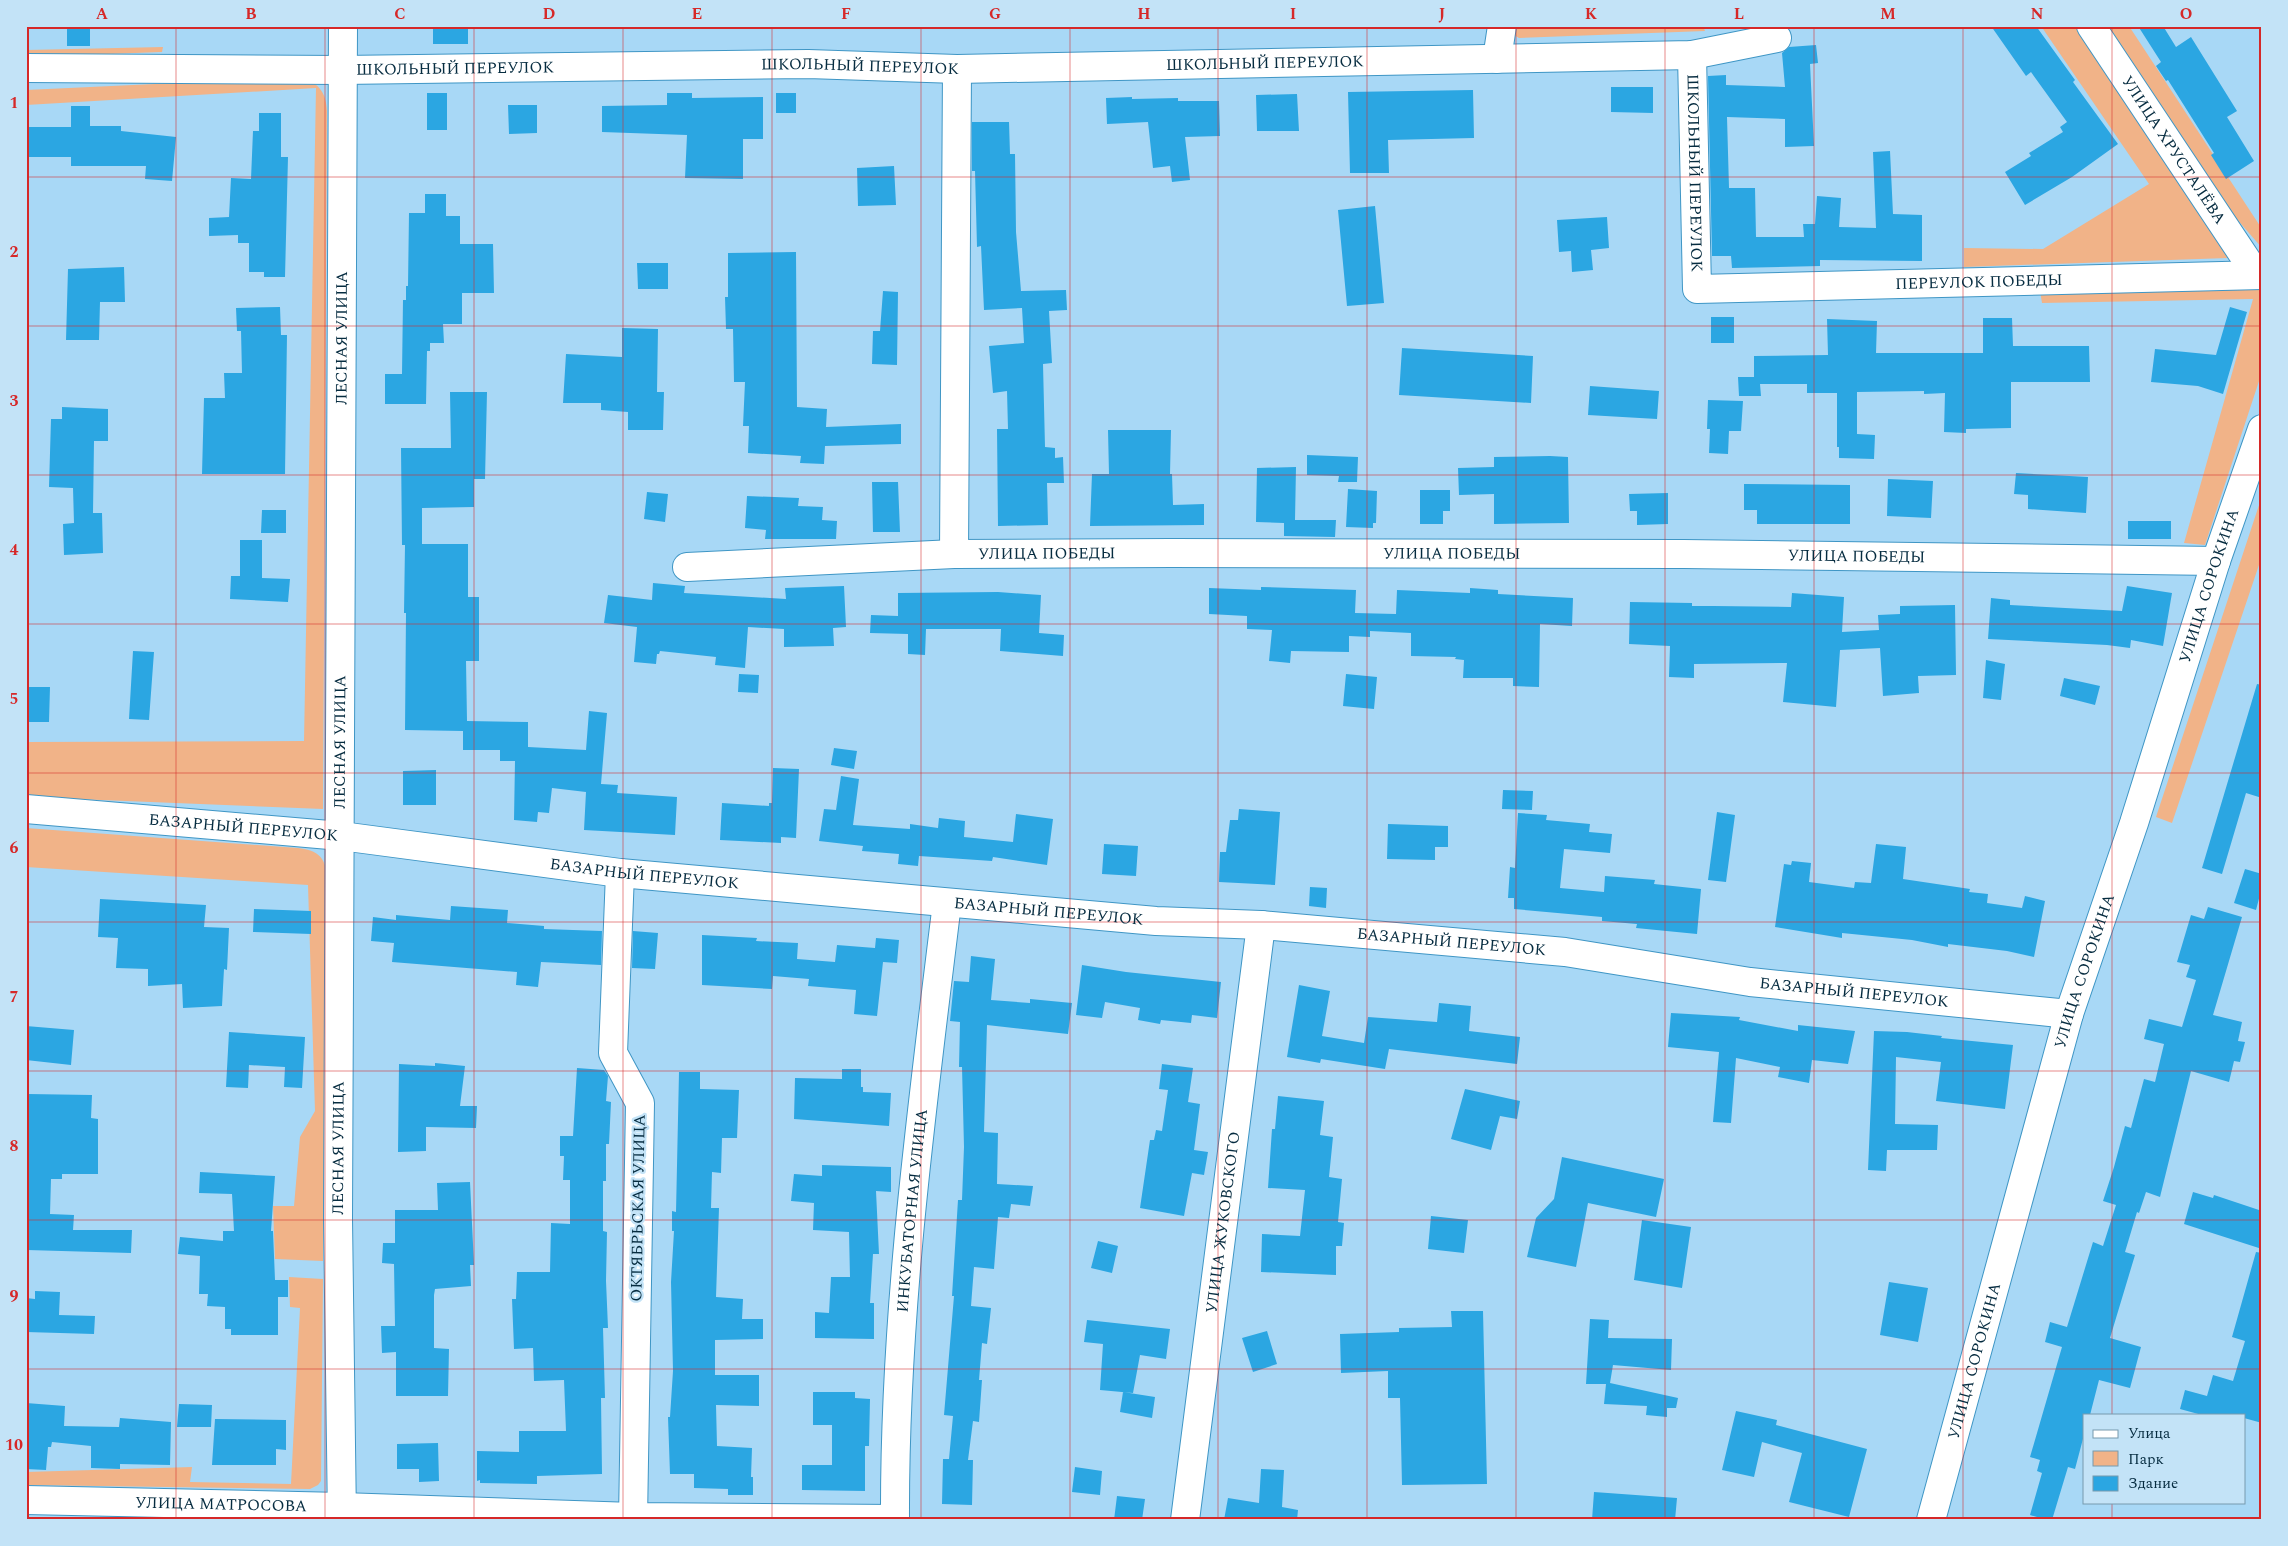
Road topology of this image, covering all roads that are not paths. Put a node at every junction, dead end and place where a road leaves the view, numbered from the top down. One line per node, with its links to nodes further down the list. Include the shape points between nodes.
1 (343, 26): 9 (street, ЛЕСНАЯ УЛИЦА)
2 (1502, 26): 6 (street)
3 (2091, 26): 10 (street, УЛИЦА ХРУСТАЛЁВА)
4 (1777, 38): 5 (street, ШКОЛЬНЫЙ ПЕРЕУЛОК)
5 (1692, 55): 6 (street, ШКОЛЬНЫЙ ПЕРЕУЛОК); 11 (street, ШКОЛЬНЫЙ ПЕРЕУЛОК)
6 (1497, 59): 8 (street, ШКОЛЬНЫЙ ПЕРЕУЛОК)
7 (26, 68): 9 (street, ШКОЛЬНЫЙ ПЕРЕУЛОК)
8 (957, 69): 9 (street, ШКОЛЬНЫЙ ПЕРЕУЛОК, via 808,64); 13 (street)
9 (342, 70): 17 (street, ЛЕСНАЯ УЛИЦА)
10 (2259, 274): 11 (street, ПЕРЕУЛОК ПОБЕДЫ)
11 (1697, 290)
12 (2262, 429): 14 (street, УЛИЦА СОРОКИНА)
13 (954, 554): 14 (street, УЛИЦА ПОБЕДЫ, via 1684,554); 15 (street, УЛИЦА ПОБЕДЫ)
14 (2216, 562): 21 (street, УЛИЦА СОРОКИНА, via 2134,823)
15 (687, 567)
16 (26, 809): 17 (street, БАЗАРНЫЙ ПЕРЕУЛОК)
17 (341, 836): 18 (street, БАЗАРНЫЙ ПЕРЕУЛОК); 23 (street, ЛЕСНАЯ УЛИЦА, via 338,1219)
18 (620, 873): 19 (street, БАЗАРНЫЙ ПЕРЕУЛОК); 24 (street, ОКТЯБРЬСКАЯ УЛИЦА, via 614,1053 640,1103)
19 (947, 903): 20 (street, БАЗАРНЫЙ ПЕРЕУЛОК, via 1156,921); 25 (street, ИНКУБАТОРНАЯ УЛИЦА, via 910,1210 899,1376)
20 (1261, 924): 21 (street, БАЗАРНЫЙ ПЕРЕУЛОК, via 1565,952 1750,982); 26 (street, УЛИЦА ЖУКОВСКОГО)
21 (2069, 1014): 27 (street, УЛИЦА СОРОКИНА)
22 (26, 1500): 23 (street, УЛИЦА МАТРОСОВА)
23 (342, 1513): 24 (street, УЛИЦА МАТРОСОВА)
24 (633, 1518): 25 (street, УЛИЦА МАТРОСОВА)
25 (895, 1519)
26 (1185, 1520)
27 (1931, 1520)

